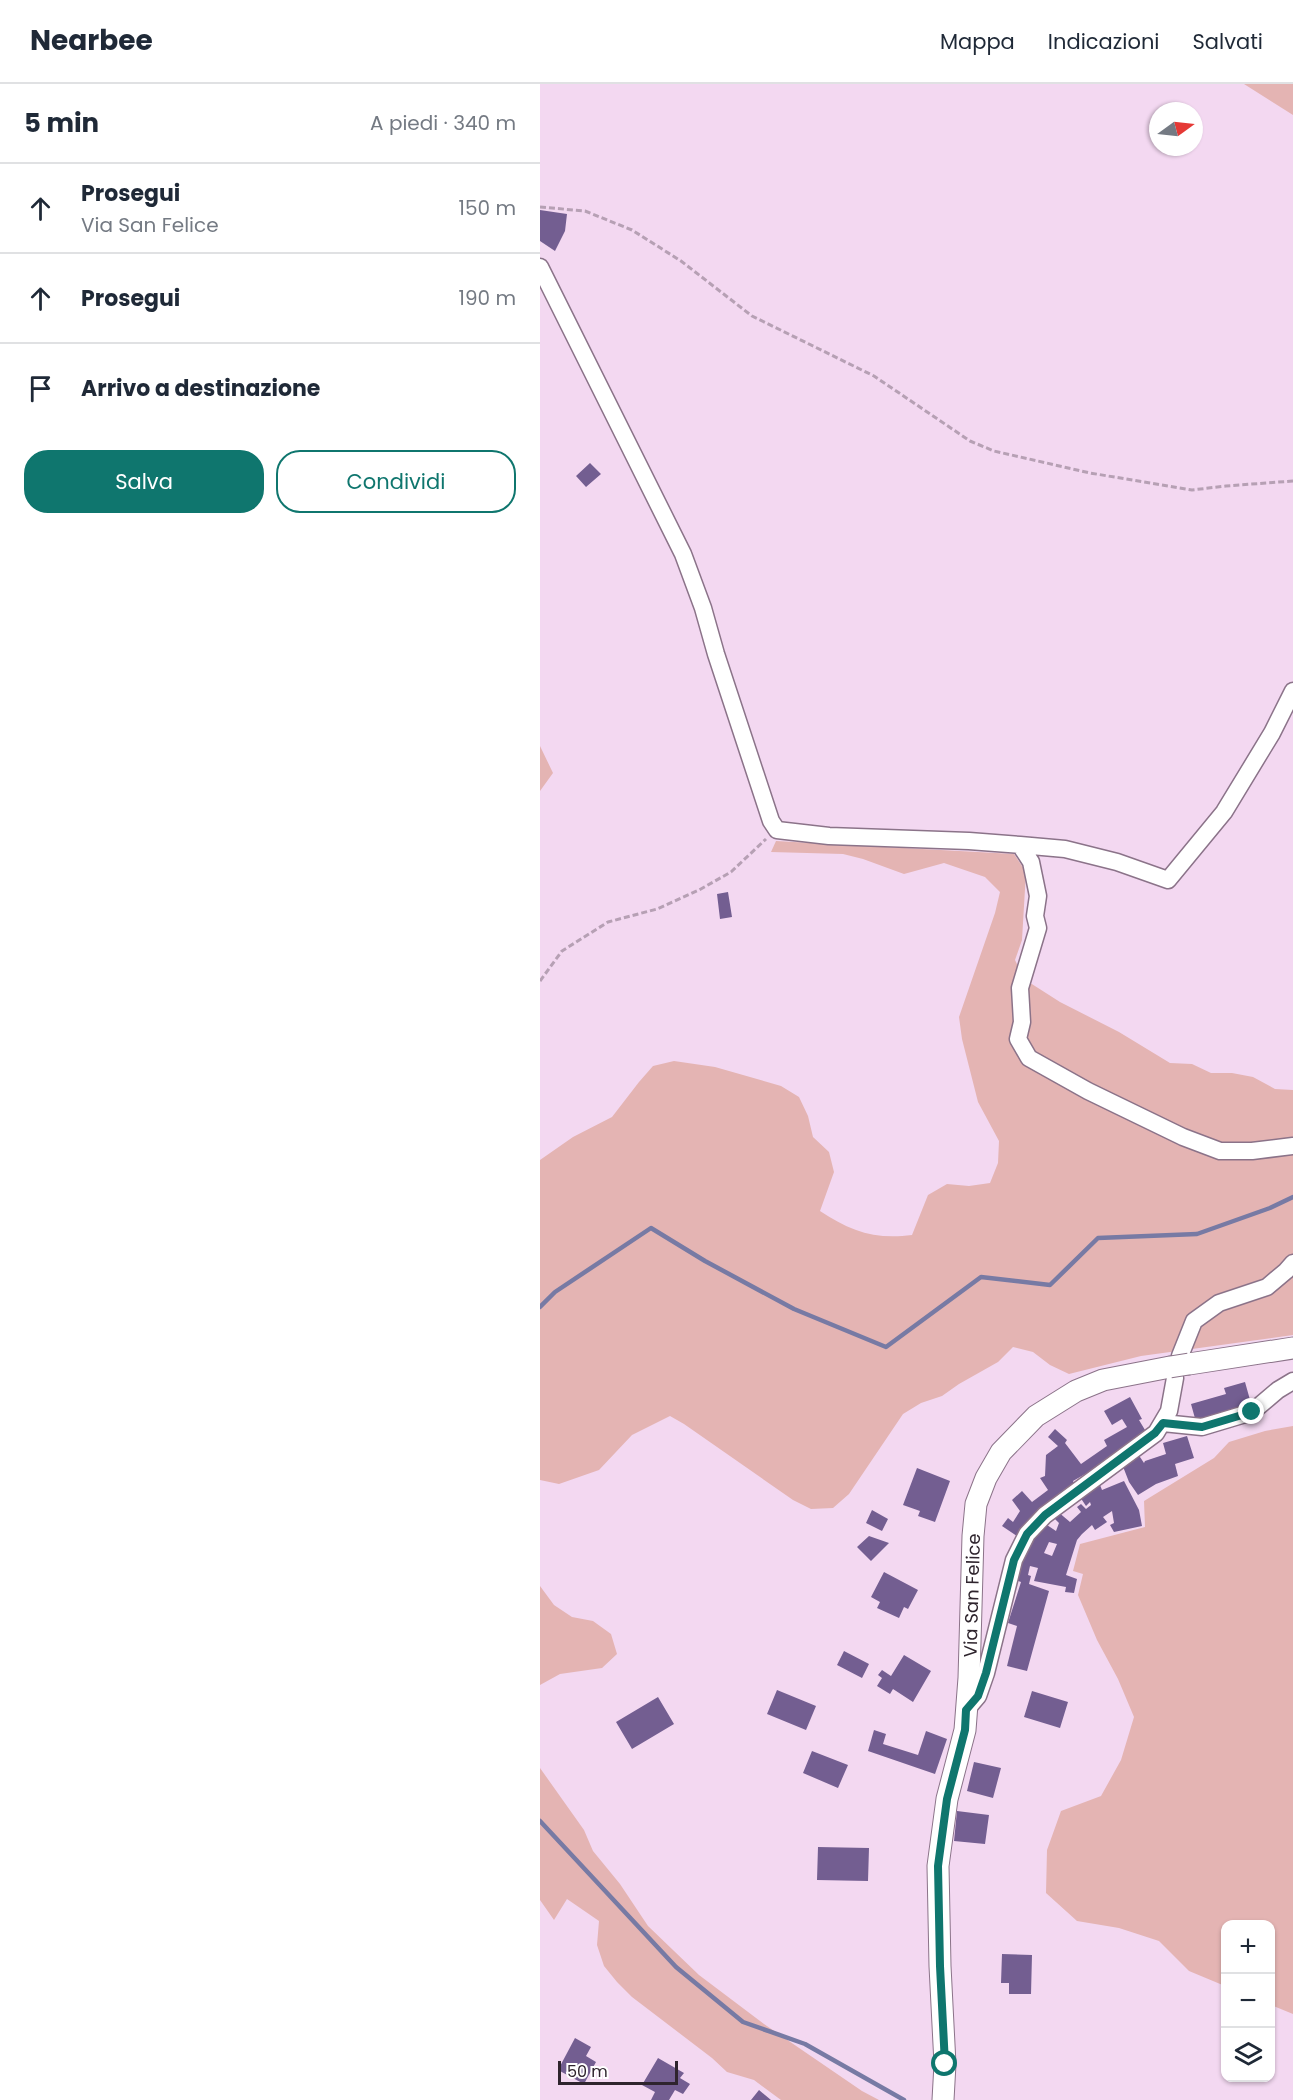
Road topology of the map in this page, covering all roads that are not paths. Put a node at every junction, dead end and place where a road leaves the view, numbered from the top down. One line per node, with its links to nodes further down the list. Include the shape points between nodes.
1 (540, 267): 3 (street, via 682,554 777,830)
2 (1293, 691): 3 (street, via 1224,812 1168,880 1065,849)
3 (1020, 845): 4 (street, via 1031,862 1038,896 1038,928 1020,988 1022,1022 1018,1039 1029,1058 1088,1091 1220,1151 1252,1152)
4 (1293, 1146)
5 (1293, 1263): 7 (street, via 1267,1287 1219,1304 1194,1321)
6 (1293, 1348): 7 (street, Via San Felice)
7 (1179, 1366): 9 (street); 10 (street, Via San Felice, via 1103,1380 1076,1391 1036,1416 1001,1452 976,1504)
8 (1293, 1381): 9 (street, via 1252,1412 1202,1427)
9 (1163, 1423): 10 (street, via 1045,1515 1027,1534 1014,1560 986,1673 978,1696)
10 (966, 1710): 11 (street, Via San Felice, via 938,1866)
11 (943, 2100)

